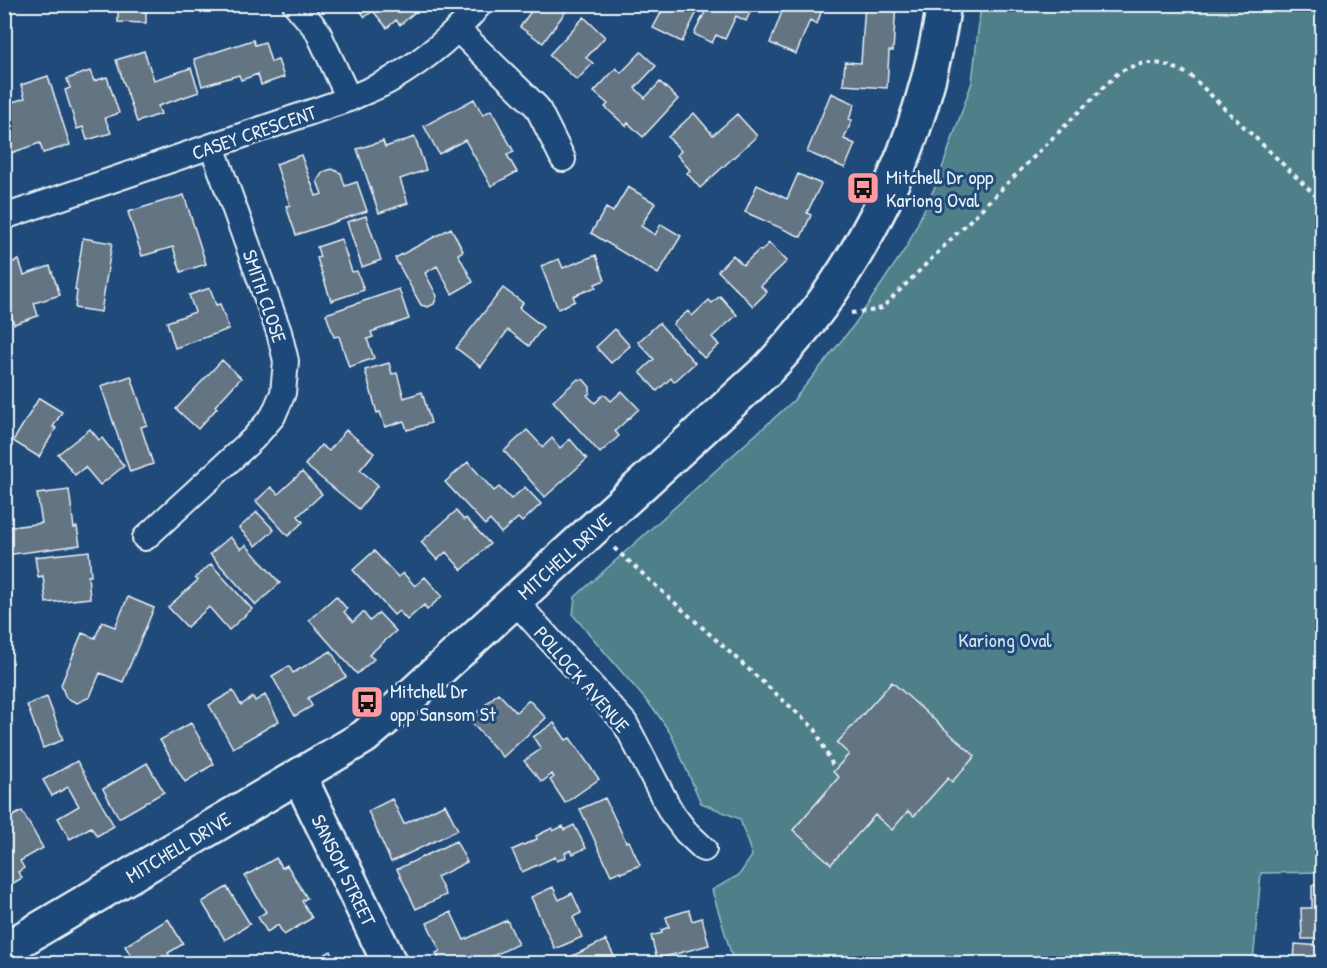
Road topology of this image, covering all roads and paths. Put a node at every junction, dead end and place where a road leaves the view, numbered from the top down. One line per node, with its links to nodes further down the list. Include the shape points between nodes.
1 (295, 4): 5 (street, via 317,30)
2 (480, 4): 4 (street, CASEY CRESCENT)
3 (944, 4): 13 (street, MITCHELL DRIVE, via 928,81 901,164 860,247 825,301 748,388)
4 (458, 30): 5 (street, CASEY CRESCENT, via 391,80); 7 (street, via 537,107)
5 (350, 99): 6 (street, CASEY CRESCENT)
6 (212, 146): 9 (street, CASEY CRESCENT); 11 (street, SMITH CLOSE, via 279,332 286,361 283,393 273,416 253,439)
7 (563, 159)
8 (1323, 201): 10 (path, via 1190,75 1173,66 1137,63 1119,72 882,308)
9 (4, 217)
10 (850, 312)
11 (145, 537)
12 (613, 547): 14 (path, via 814,729)
13 (514, 601): 15 (street, MITCHELL DRIVE, via 364,737); 16 (street, POLLOCK AVENUE, via 624,723 671,812)
14 (832, 766)
15 (299, 776): 17 (street, MITCHELL DRIVE); 18 (street, SANSOM STREET)
16 (704, 849)
17 (4, 950)
18 (390, 963)

